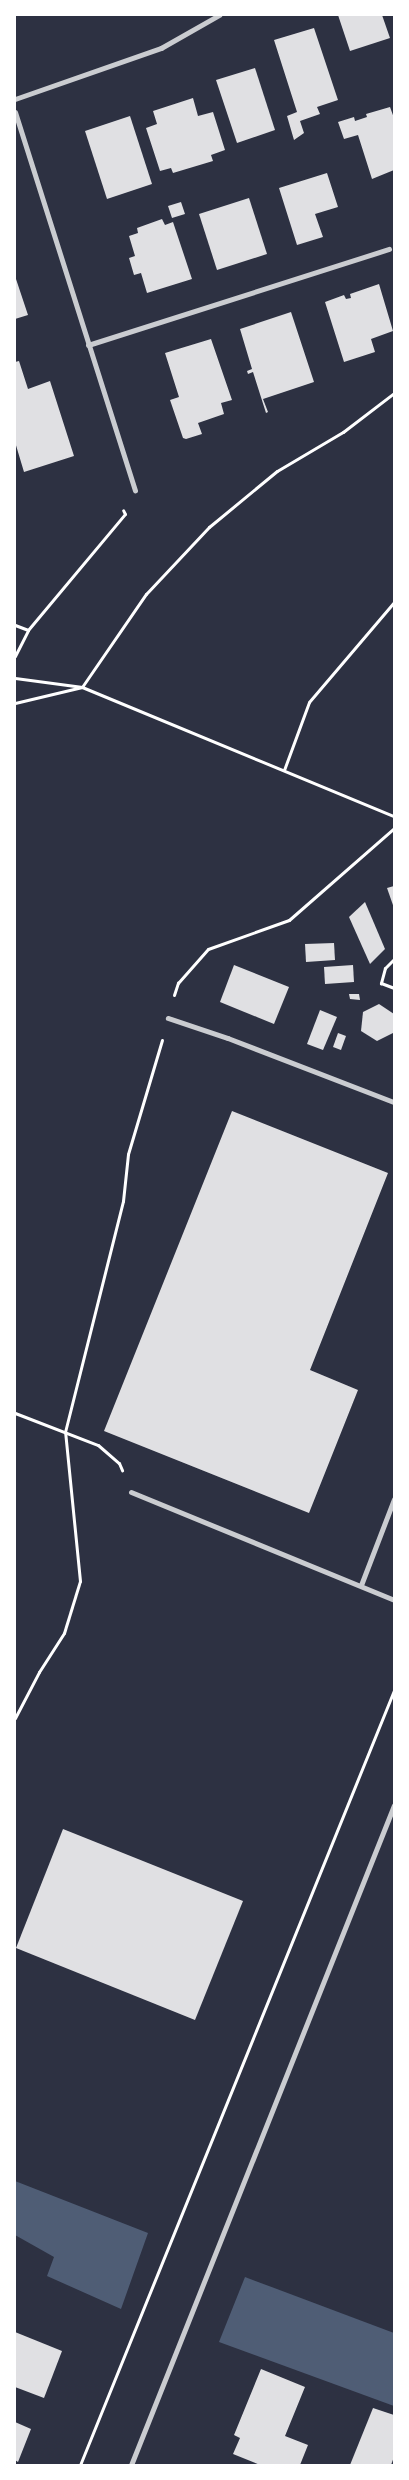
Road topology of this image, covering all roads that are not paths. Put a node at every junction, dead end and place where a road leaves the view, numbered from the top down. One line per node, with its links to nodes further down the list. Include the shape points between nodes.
1 (219, 15): 2 (street, via 161,48)
2 (15, 99)
3 (15, 112): 5 (street)
4 (389, 249): 5 (street)
5 (88, 346): 6 (street)
6 (135, 490)
7 (168, 1018): 8 (street)
8 (394, 1102)
9 (131, 1492): 11 (street)
10 (394, 1499): 11 (street)
11 (361, 1585): 12 (street)
12 (394, 1600)
13 (394, 1805): 14 (street)
14 (131, 2465)

